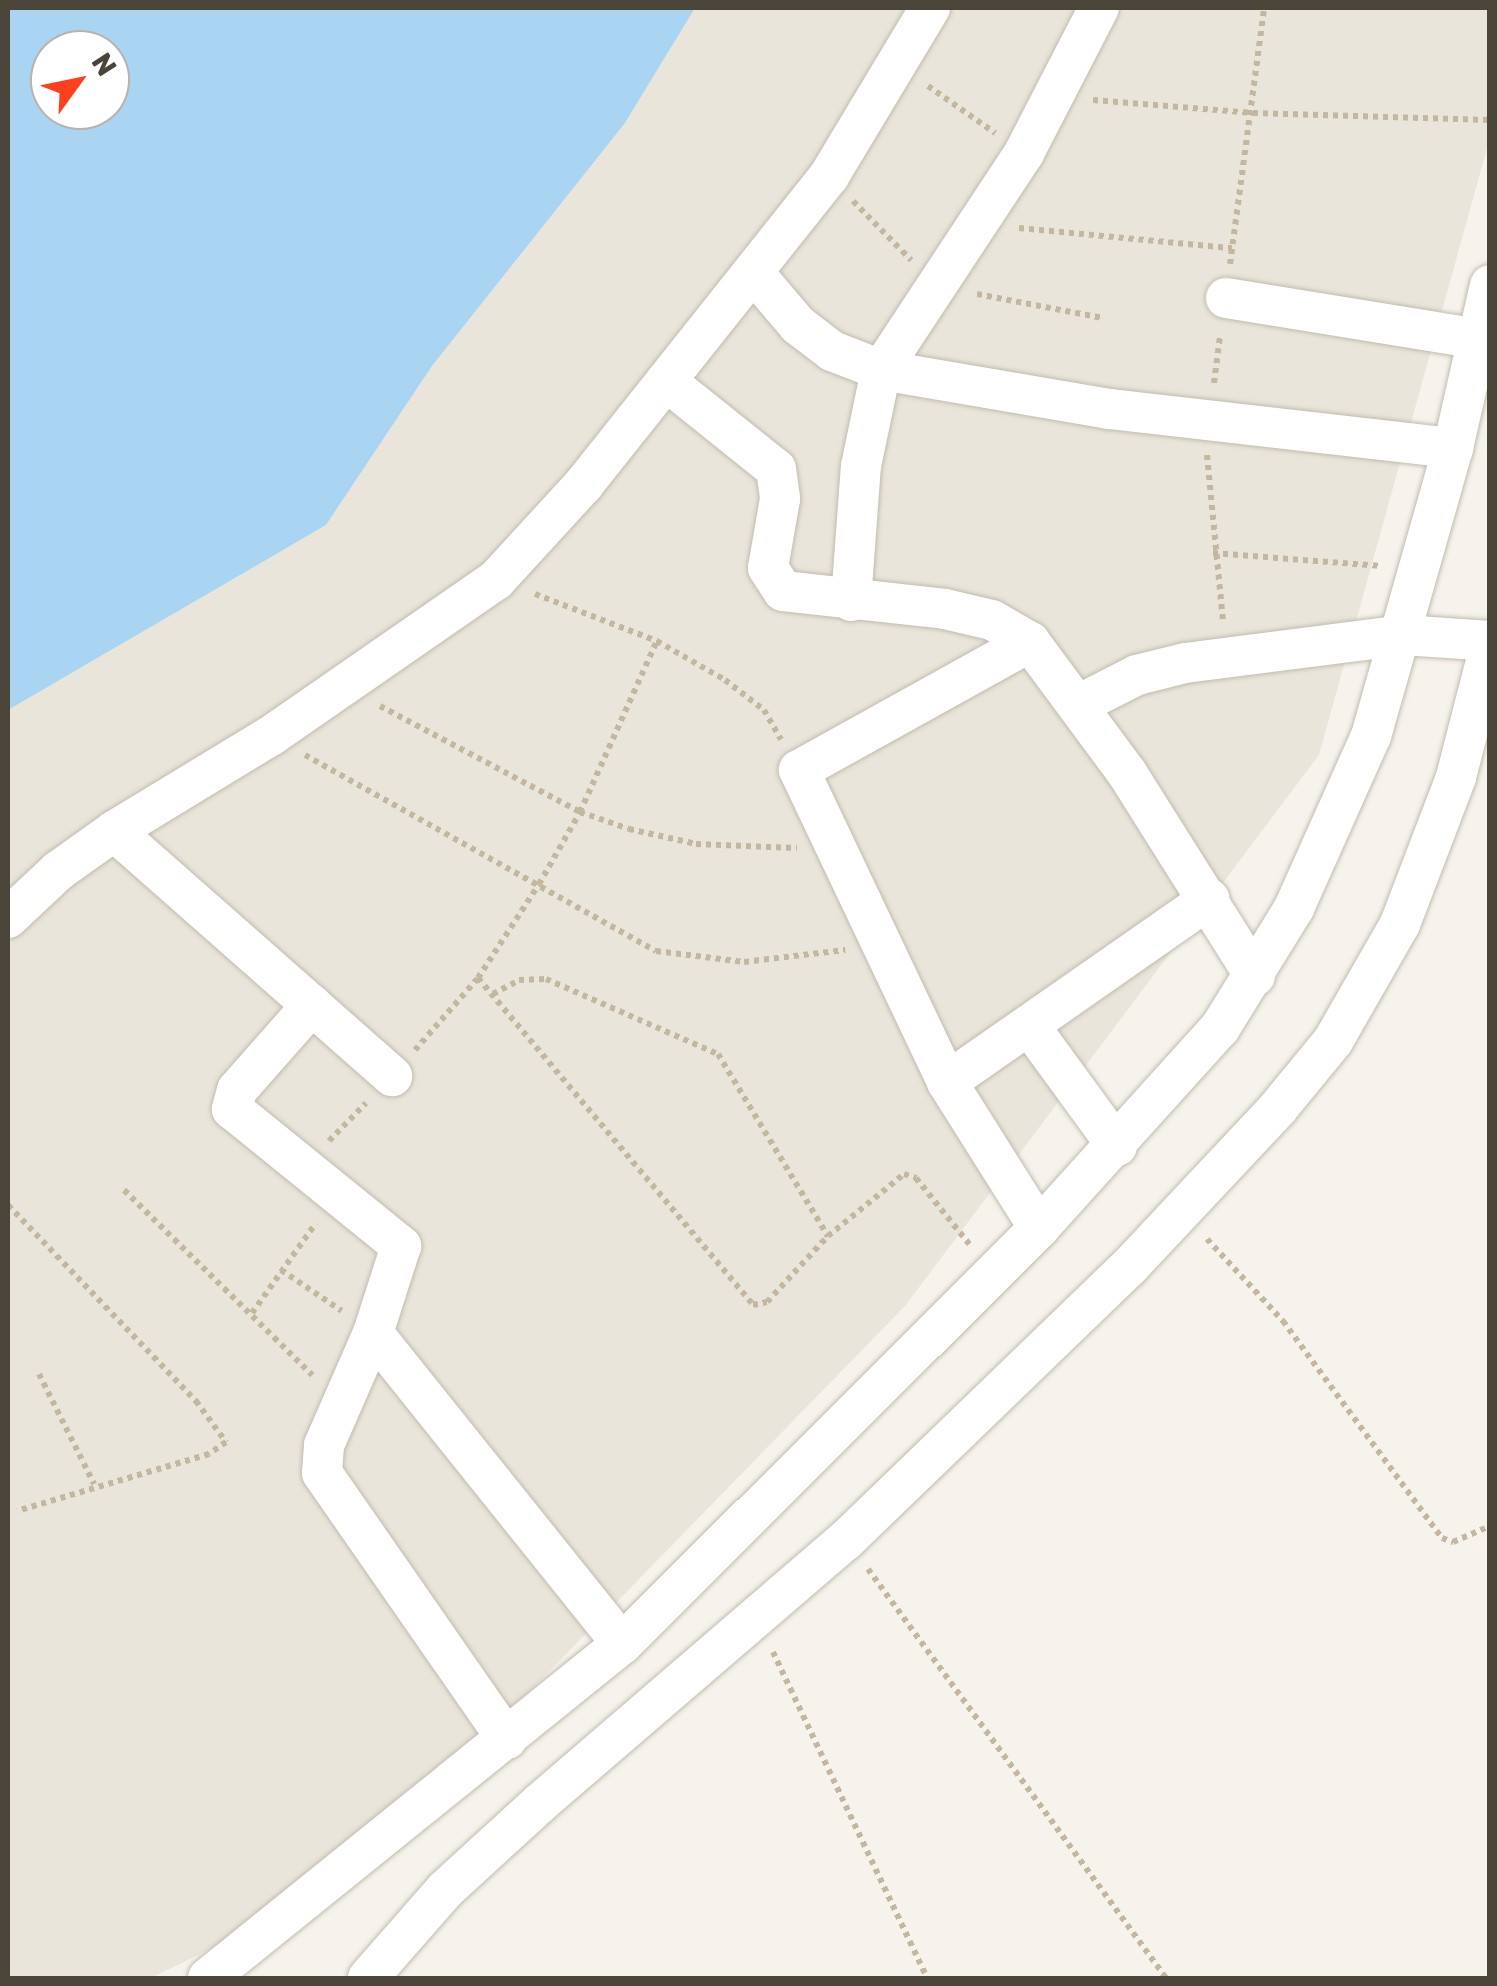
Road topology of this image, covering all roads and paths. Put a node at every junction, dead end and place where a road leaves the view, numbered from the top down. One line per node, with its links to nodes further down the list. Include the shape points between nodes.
1 (930, 8): 4 (street)
2 (1099, 8): 5 (street)
3 (1264, 8): 6 (path)
4 (898, 65): 8 (path); 9 (street)
5 (1056, 96): 6 (path); 8 (street)
6 (1253, 113): 7 (path); 10 (path, via 1232,248)
7 (1490, 120)
8 (1024, 154): 10 (street)
9 (829, 176): 11 (street); 13 (path)
10 (979, 224): 13 (street)
11 (753, 272): 17 (street, via 798,325 832,350); 18 (street)
12 (1490, 284): 16 (street)
13 (936, 286): 15 (path); 17 (street)
14 (1226, 298): 16 (street); 19 (path)
15 (1103, 318)
16 (1478, 339): 20 (street)
17 (881, 370): 19 (street); 24 (street, via 861,466)
18 (666, 382): 23 (street); 24 (street, via 776,469 780,499 768,568 778,588 791,596)
19 (1208, 421): 20 (street); 21 (path)
20 (1453, 448): 22 (street)
21 (1213, 553): 22 (path); 29 (path)
22 (1420, 569): 25 (street)
23 (496, 580): 26 (path); 30 (street)
24 (851, 601): 27 (street, via 946,609 992,620)
25 (1412, 635): 28 (street); 29 (street); 41 (street, via 1354,780)
26 (657, 642): 33 (path, via 764,710); 34 (path)
27 (1030, 642): 31 (street); 33 (street)
28 (1483, 642): 53 (street, via 1428,861 1373,981 1333,1041)
29 (1228, 657): 31 (street, via 1137,675)
30 (344, 687): 32 (street); 34 (path)
31 (1080, 704): 38 (street)
32 (272, 735): 35 (street); 37 (path, via 386,806)
33 (799, 770): 36 (street)
34 (580, 812): 36 (path, via 696,844); 37 (path)
35 (114, 830): 39 (street); 44 (street)
36 (840, 850): 40 (street)
37 (539, 884): 40 (path, via 606,928 670,954 744,962); 42 (path)
38 (1209, 899): 41 (street); 45 (street)
39 (8, 918)
40 (886, 945): 47 (street)
41 (1256, 976): 48 (street)
42 (478, 978): 43 (path); 46 (path)
43 (492, 994): 55 (path, via 519,980 546,978 718,1054); 55 (path, via 753,1305 779,1290)
44 (312, 1005): 46 (street); 49 (street, via 232,1103 237,1116)
45 (1032, 1028): 47 (street); 48 (street)
46 (392, 1076): 49 (path)
47 (947, 1082): 54 (street)
48 (1118, 1146): 54 (street)
49 (304, 1167): 51 (street)
50 (124, 1190): 58 (path)
51 (339, 1195): 56 (path); 59 (street, via 402,1246)
52 (8, 1205): 62 (path, via 225,1436 210,1454)
53 (1180, 1215): 64 (path, via 1248,1278 1442,1538 1453,1542); 65 (street)
54 (1039, 1228): 57 (street)
55 (828, 1236): 57 (path, via 896,1178 910,1174)
56 (281, 1270): 58 (path); 59 (path)
57 (994, 1273): 67 (street)
58 (252, 1312): 61 (path)
59 (373, 1333): 61 (street); 67 (street)
60 (39, 1374): 62 (path)
61 (341, 1404): 68 (street, via 320,1458 328,1486)
62 (94, 1484): 63 (path)
63 (17, 1511)
64 (1490, 1526)
65 (846, 1540): 66 (street); 72 (path)
66 (756, 1620): 70 (street, via 445,1890); 71 (path)
67 (622, 1644): 68 (street)
68 (507, 1739): 69 (street)
69 (208, 1978)
70 (368, 1978)
71 (927, 1978)
72 (1166, 1978)

